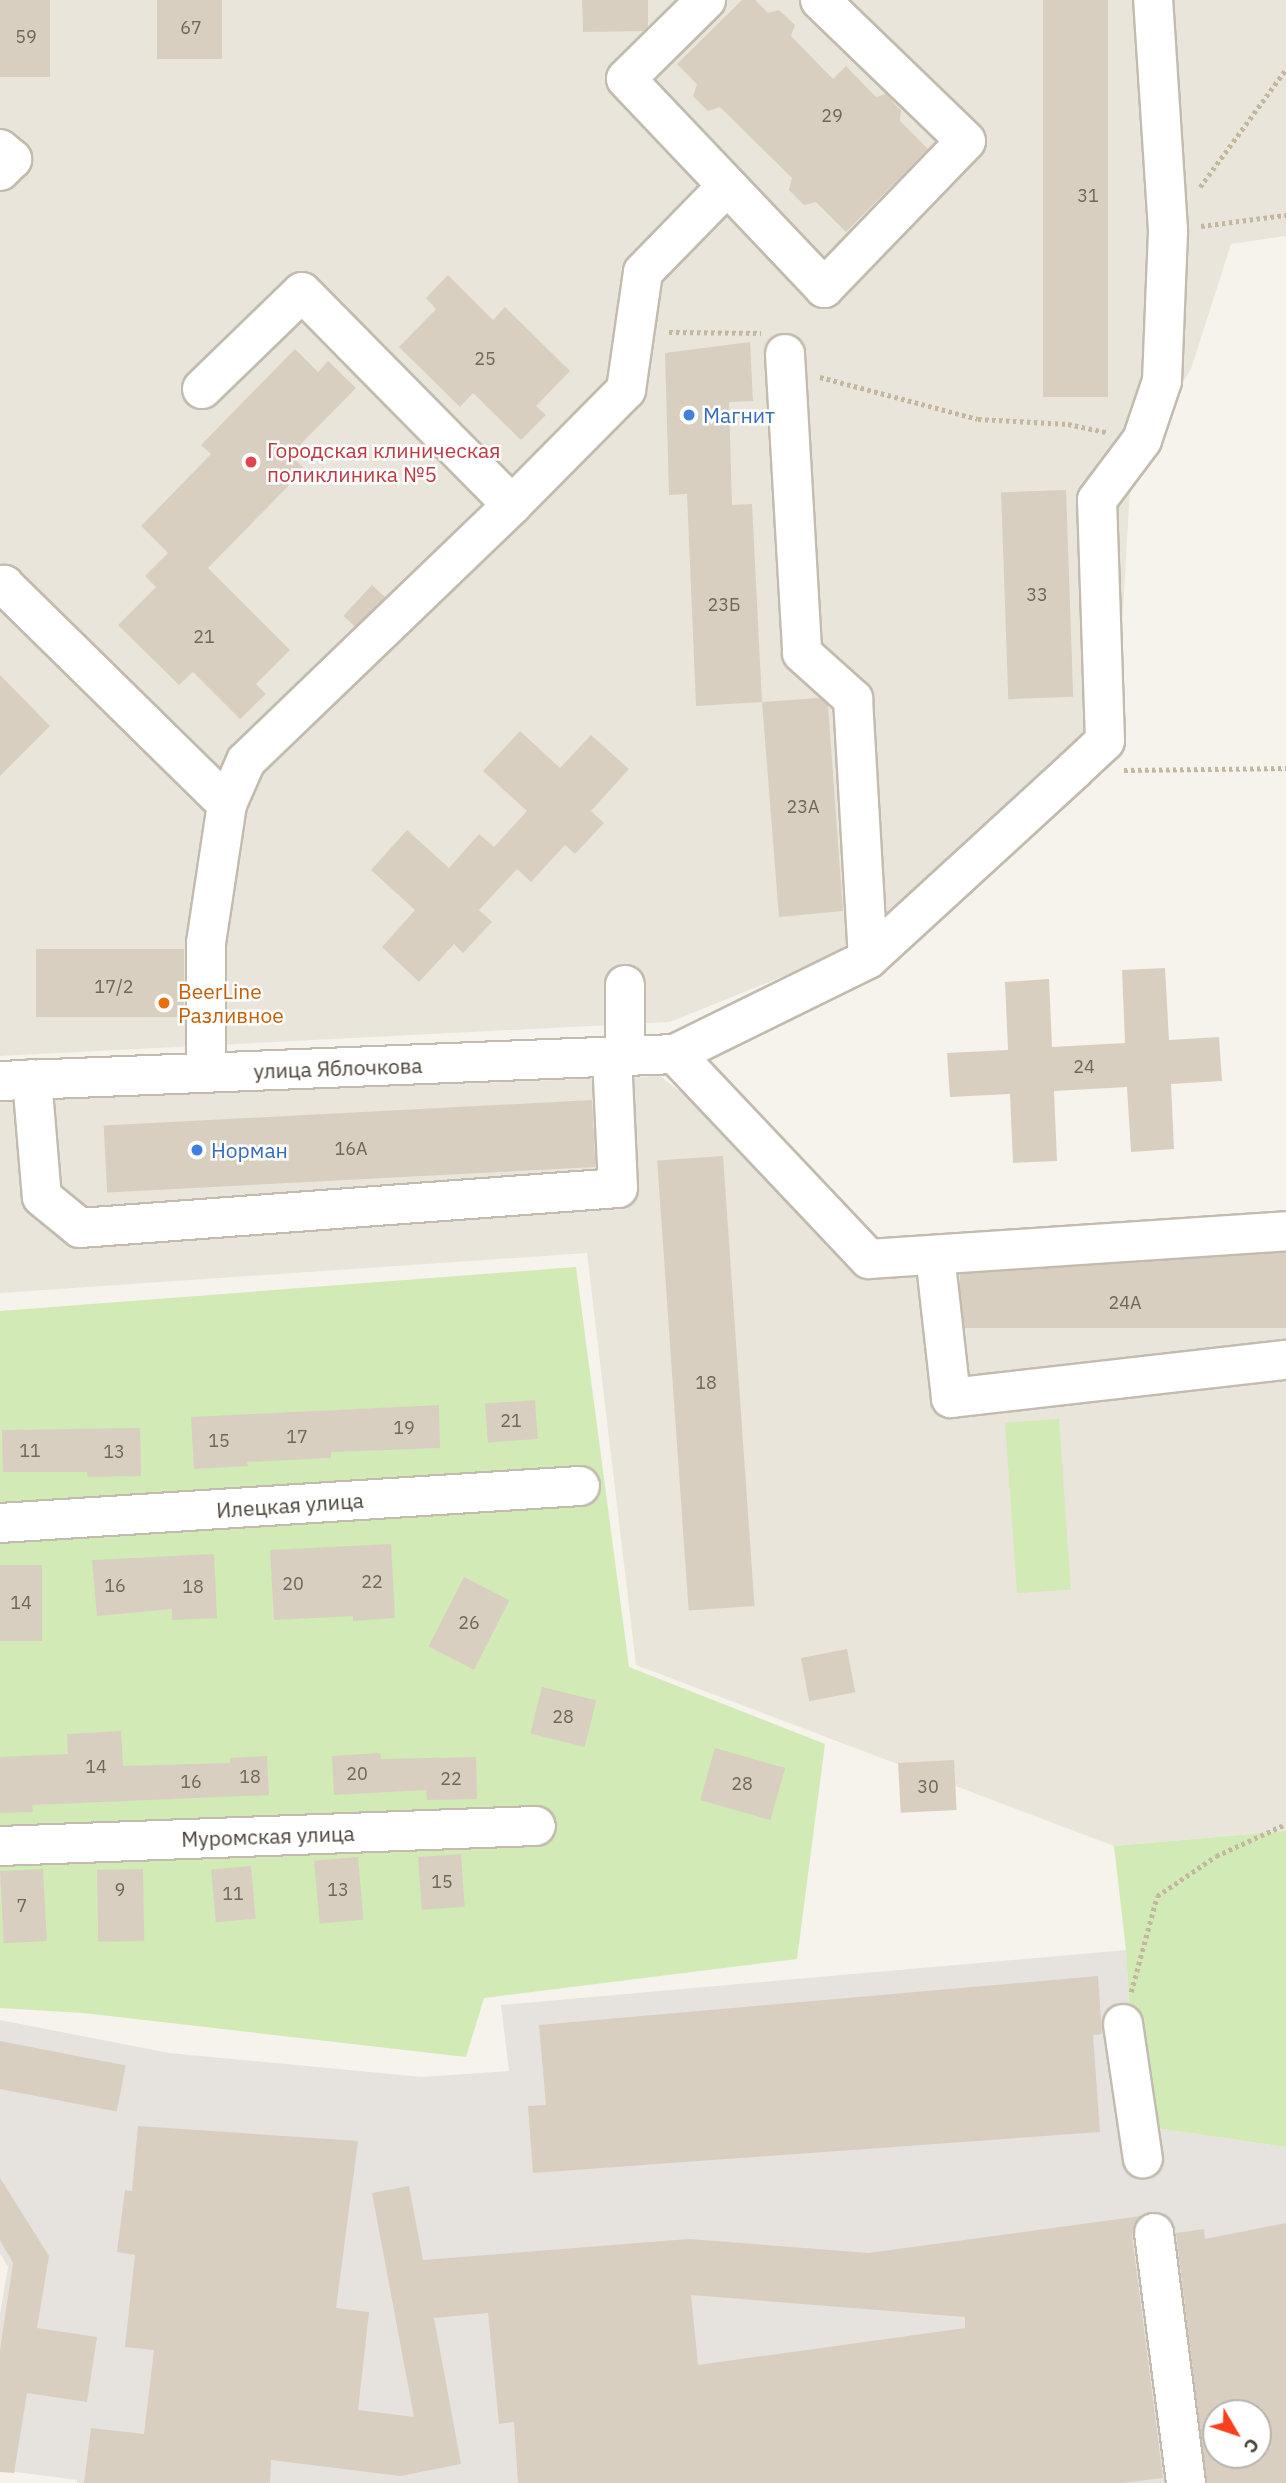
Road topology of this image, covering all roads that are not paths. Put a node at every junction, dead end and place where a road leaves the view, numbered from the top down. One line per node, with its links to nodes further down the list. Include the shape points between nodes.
1 (706, 0): 6 (street, via 626,79)
2 (820, 0): 6 (street, via 967,141 824,288)
3 (1153, 0): 12 (street, via 1168,230 1162,381 1142,440 1097,500 1105,741)
4 (0, 149): 5 (street, via 12,159)
5 (0, 171)
6 (727, 186): 9 (street, via 643,272 626,390)
7 (785, 354): 12 (street, via 802,653 853,699)
8 (202, 389): 9 (street, via 302,292)
9 (512, 505): 11 (street, via 246,761)
10 (0, 589): 11 (street, via 4,585)
11 (227, 804): 16 (street, via 206,943)
12 (868, 959): 14 (street)
13 (625, 985): 15 (street)
14 (676, 1055): 15 (street, улица Яблочкова); 19 (street, via 869,1259)
15 (619, 1057): 16 (street, улица Яблочкова); 17 (street, via 618,1188 80,1228 42,1197)
16 (206, 1073): 17 (street, улица Яблочкова)
17 (16, 1080)
18 (1286, 1231): 19 (street)
19 (935, 1255): 20 (street, via 951,1398)
20 (1286, 1360)
21 (580, 1486): 22 (street, Илецкая улица)
22 (0, 1523)
23 (536, 1826): 24 (street, Муромская улица)
24 (0, 1846)
25 (1123, 2024): 26 (street)
26 (1143, 2159)
27 (1154, 2233): 28 (street)
28 (1186, 2483)

